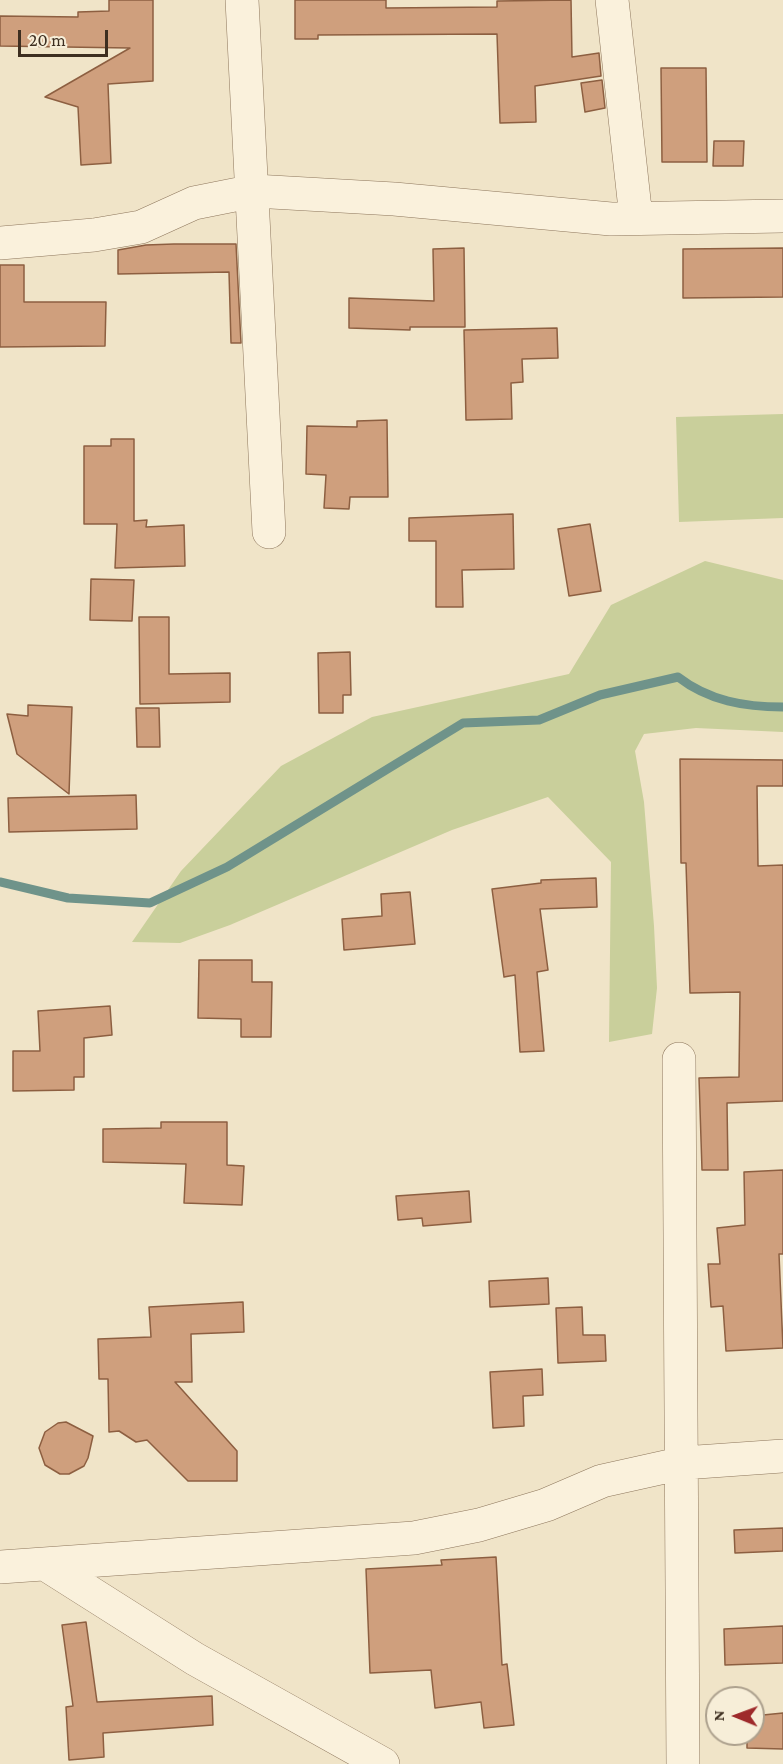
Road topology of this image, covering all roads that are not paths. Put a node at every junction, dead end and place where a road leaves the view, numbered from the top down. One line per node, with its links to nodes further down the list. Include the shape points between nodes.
1 (242, 0): 3 (street)
2 (612, 0): 5 (street)
3 (254, 191): 5 (street); 6 (street, via 194,203 141,226 94,235); 7 (street)
4 (783, 216): 5 (street)
5 (636, 218)
6 (0, 243)
7 (269, 532)
8 (679, 1059): 10 (street)
9 (783, 1456): 10 (street)
10 (683, 1463): 11 (street, via 602,1480 535,1508 479,1525 414,1538); 14 (street)
11 (45, 1564): 12 (street); 13 (street, via 195,1659)
12 (0, 1567)
13 (383, 1764)
14 (683, 1764)

